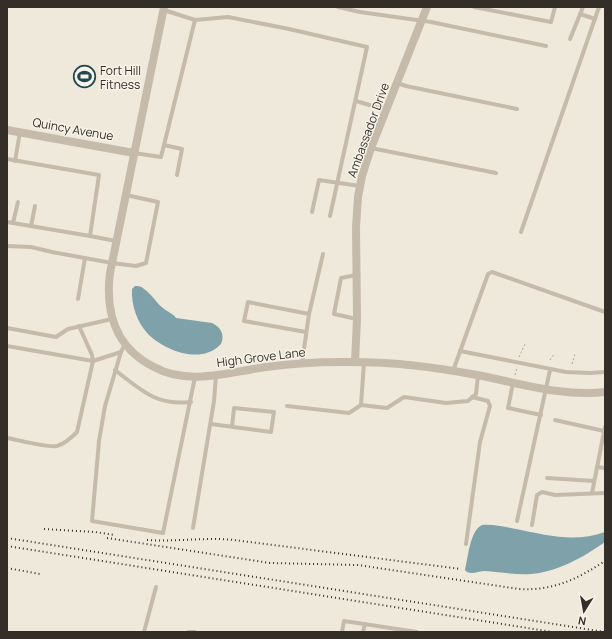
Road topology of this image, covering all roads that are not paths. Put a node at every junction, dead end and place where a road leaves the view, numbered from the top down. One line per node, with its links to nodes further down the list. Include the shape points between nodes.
1 (338, 7): 11 (lane)
2 (427, 7): 11 (street, Ambassador Drive)
3 (474, 7): 4 (lane, via 551,22)
4 (555, 7)
5 (583, 7): 8 (lane)
6 (599, 7): 9 (lane)
7 (164, 9): 10 (lane); 22 (street, High Grove Lane)
8 (580, 14): 9 (lane); 12 (lane)
9 (595, 19): 37 (lane)
10 (195, 20): 15 (lane, via 228,17 367,48); 20 (lane)
11 (422, 22): 13 (lane); 14 (street, Ambassador Drive)
12 (570, 38)
13 (546, 46)
14 (397, 83): 16 (lane); 17 (street, Ambassador Drive)
15 (356, 101): 17 (lane); 27 (lane)
16 (518, 109)
17 (386, 110): 21 (street, Ambassador Drive)
18 (7, 130): 19 (street, Quincy Avenue)
19 (20, 132): 22 (street, Quincy Avenue); 24 (lane)
20 (164, 145): 22 (lane, via 161,158); 26 (lane, via 182,149)
21 (371, 148): 25 (lane); 28 (street, Ambassador Drive)
22 (134, 153): 29 (street, High Grove Lane)
23 (7, 160): 24 (lane)
24 (15, 161): 38 (lane, via 99,175)
25 (496, 173)
26 (177, 176)
27 (338, 183): 28 (lane); 32 (lane, via 319,180); 33 (lane)
28 (360, 186): 44 (street, Ambassador Drive, via 356,221)
29 (126, 195): 39 (street, High Grove Lane); 43 (lane, via 158,202 146,263 136,266)
30 (18, 202): 35 (lane)
31 (35, 206): 36 (lane)
32 (312, 212)
33 (330, 216)
34 (7, 222): 35 (lane)
35 (13, 223): 36 (lane)
36 (31, 226): 38 (lane)
37 (521, 232)
38 (90, 236): 39 (lane)
39 (116, 241): 43 (street, High Grove Lane)
40 (7, 246): 42 (lane, via 31,247)
41 (323, 254): 47 (lane)
42 (86, 258): 43 (lane); 45 (lane)
43 (112, 263): 48 (street, High Grove Lane, via 108,290)
44 (356, 275): 49 (street, Ambassador Drive); 49 (lane, via 341,278 334,314)
45 (78, 299)
46 (605, 312): 55 (lane, via 492,272 488,274)
47 (309, 314): 52 (lane); 52 (lane, via 248,302 244,320)
48 (112, 319): 50 (lane); 53 (street, High Grove Lane)
49 (357, 319): 58 (street, Ambassador Drive)
50 (79, 326): 51 (lane, via 56,336); 57 (lane)
51 (7, 328)
52 (306, 332): 60 (lane)
53 (125, 343): 56 (lane); 67 (street, High Grove Lane, via 154,368 177,376)
54 (7, 346): 57 (lane)
55 (460, 351): 62 (lane); 63 (lane)
56 (121, 352): 57 (lane); 61 (lane)
57 (93, 362): 80 (lane, via 78,432 69,440 56,446)
58 (355, 362): 59 (street, High Grove Lane); 60 (street, High Grove Lane)
59 (364, 362): 63 (street, High Grove Lane, via 398,363); 73 (lane)
60 (302, 363): 65 (street, High Grove Lane)
61 (115, 370): 72 (lane, via 158,400); 72 (lane, via 99,441 92,521 163,533)
62 (550, 370): 64 (lane, via 578,374); 69 (lane)
63 (453, 371): 66 (street, High Grove Lane)
64 (605, 372)
65 (216, 374): 67 (street, High Grove Lane); 77 (lane)
66 (478, 375): 68 (street, High Grove Lane); 71 (lane, via 476,392)
67 (195, 377): 72 (lane)
68 (514, 378): 69 (street, High Grove Lane); 75 (lane, via 508,408)
69 (546, 389): 70 (street, High Grove Lane, via 578,394); 75 (lane)
70 (605, 392)
71 (472, 397): 73 (lane, via 468,401 446,403 404,398 387,408); 90 (lane, via 488,401 490,406 480,442)
72 (190, 402)
73 (361, 405): 74 (lane, via 349,413)
74 (287, 406)
75 (541, 415): 87 (lane)
76 (555, 420): 79 (lane)
77 (211, 424): 78 (lane); 89 (lane)
78 (232, 427): 78 (lane, via 271,432 274,412 234,408)
79 (605, 429): 81 (lane)
80 (7, 438)
81 (597, 467): 82 (lane); 84 (lane)
82 (605, 468)
83 (547, 478): 84 (lane)
84 (594, 481): 86 (lane)
85 (605, 493): 86 (lane)
86 (592, 494): 88 (lane, via 556,495 542,492 537,495)
87 (517, 521)
88 (532, 525)
89 (193, 528)
90 (466, 544)
91 (156, 587): 94 (lane)
92 (365, 624): 93 (lane); 97 (lane, via 344,620); 98 (lane)
93 (394, 630): 99 (lane)
94 (144, 632)
95 (188, 632): 96 (lane)
96 (195, 632)
97 (342, 632)
98 (363, 632)
99 (417, 632)

